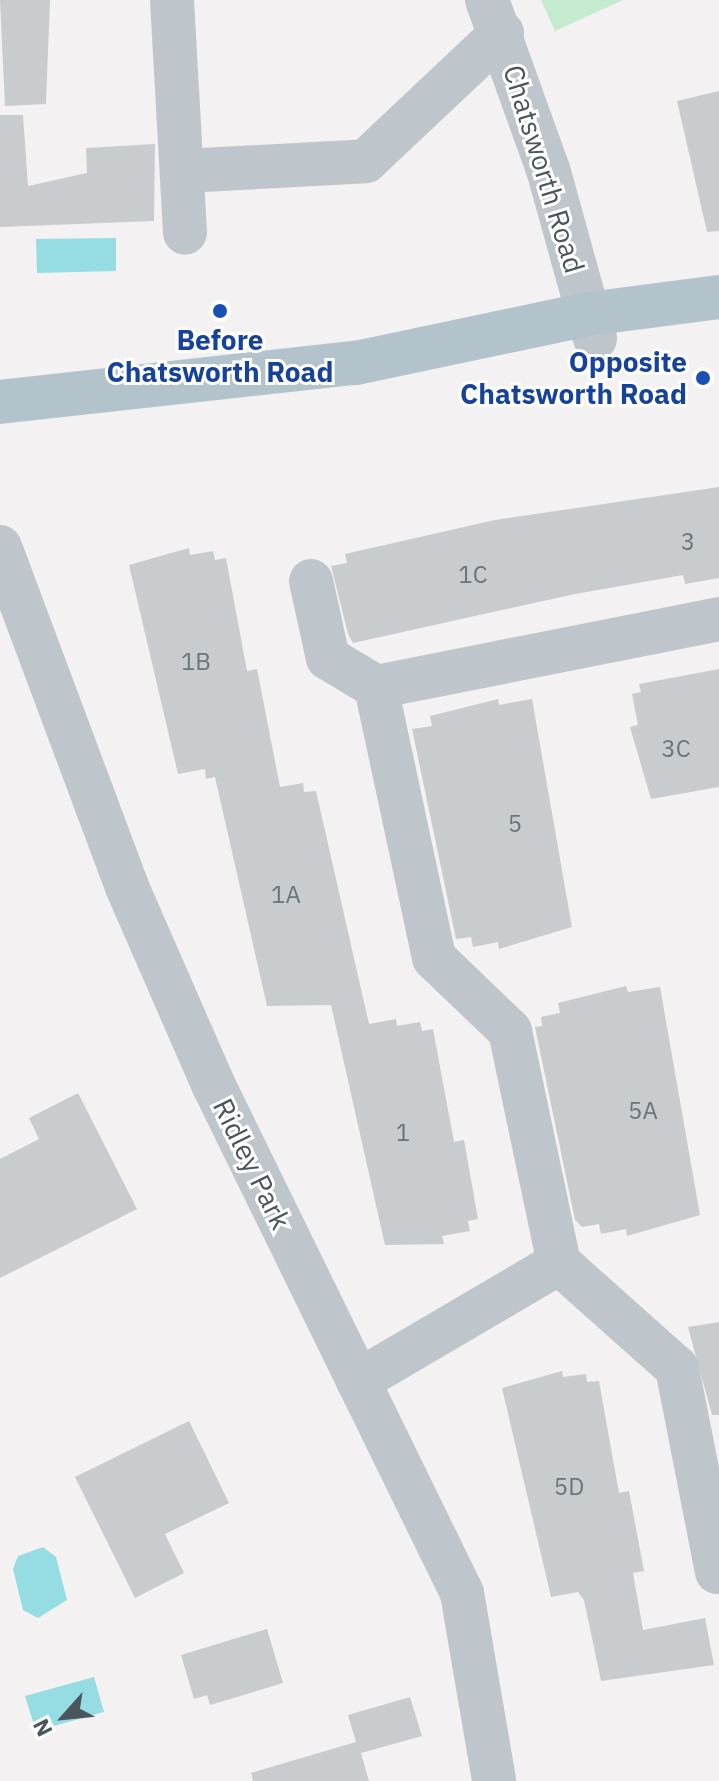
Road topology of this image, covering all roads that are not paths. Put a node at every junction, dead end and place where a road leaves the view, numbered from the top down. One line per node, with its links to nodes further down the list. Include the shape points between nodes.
1 (172, 0): 3 (street)
2 (494, 16): 3 (street, via 366,161); 7 (street, Chatsworth Road)
3 (184, 171): 4 (street)
4 (185, 233)
5 (719, 297): 7 (main road)
6 (719, 322): 7 (main road)
7 (591, 327): 8 (main road, via 356,363); 9 (main road, via 298,393)
8 (0, 402)
9 (0, 427)
10 (0, 547): 15 (street, Ridley Park, via 127,887)
11 (311, 581): 13 (street, via 328,658)
12 (719, 619): 13 (street)
13 (376, 687): 14 (street, via 434,958 510,1031)
14 (559, 1263): 15 (street); 16 (street, via 677,1368)
15 (358, 1381): 18 (street, Ridley Park, via 462,1593)
16 (708, 1468): 17 (street)
17 (717, 1572)
18 (494, 1781)

